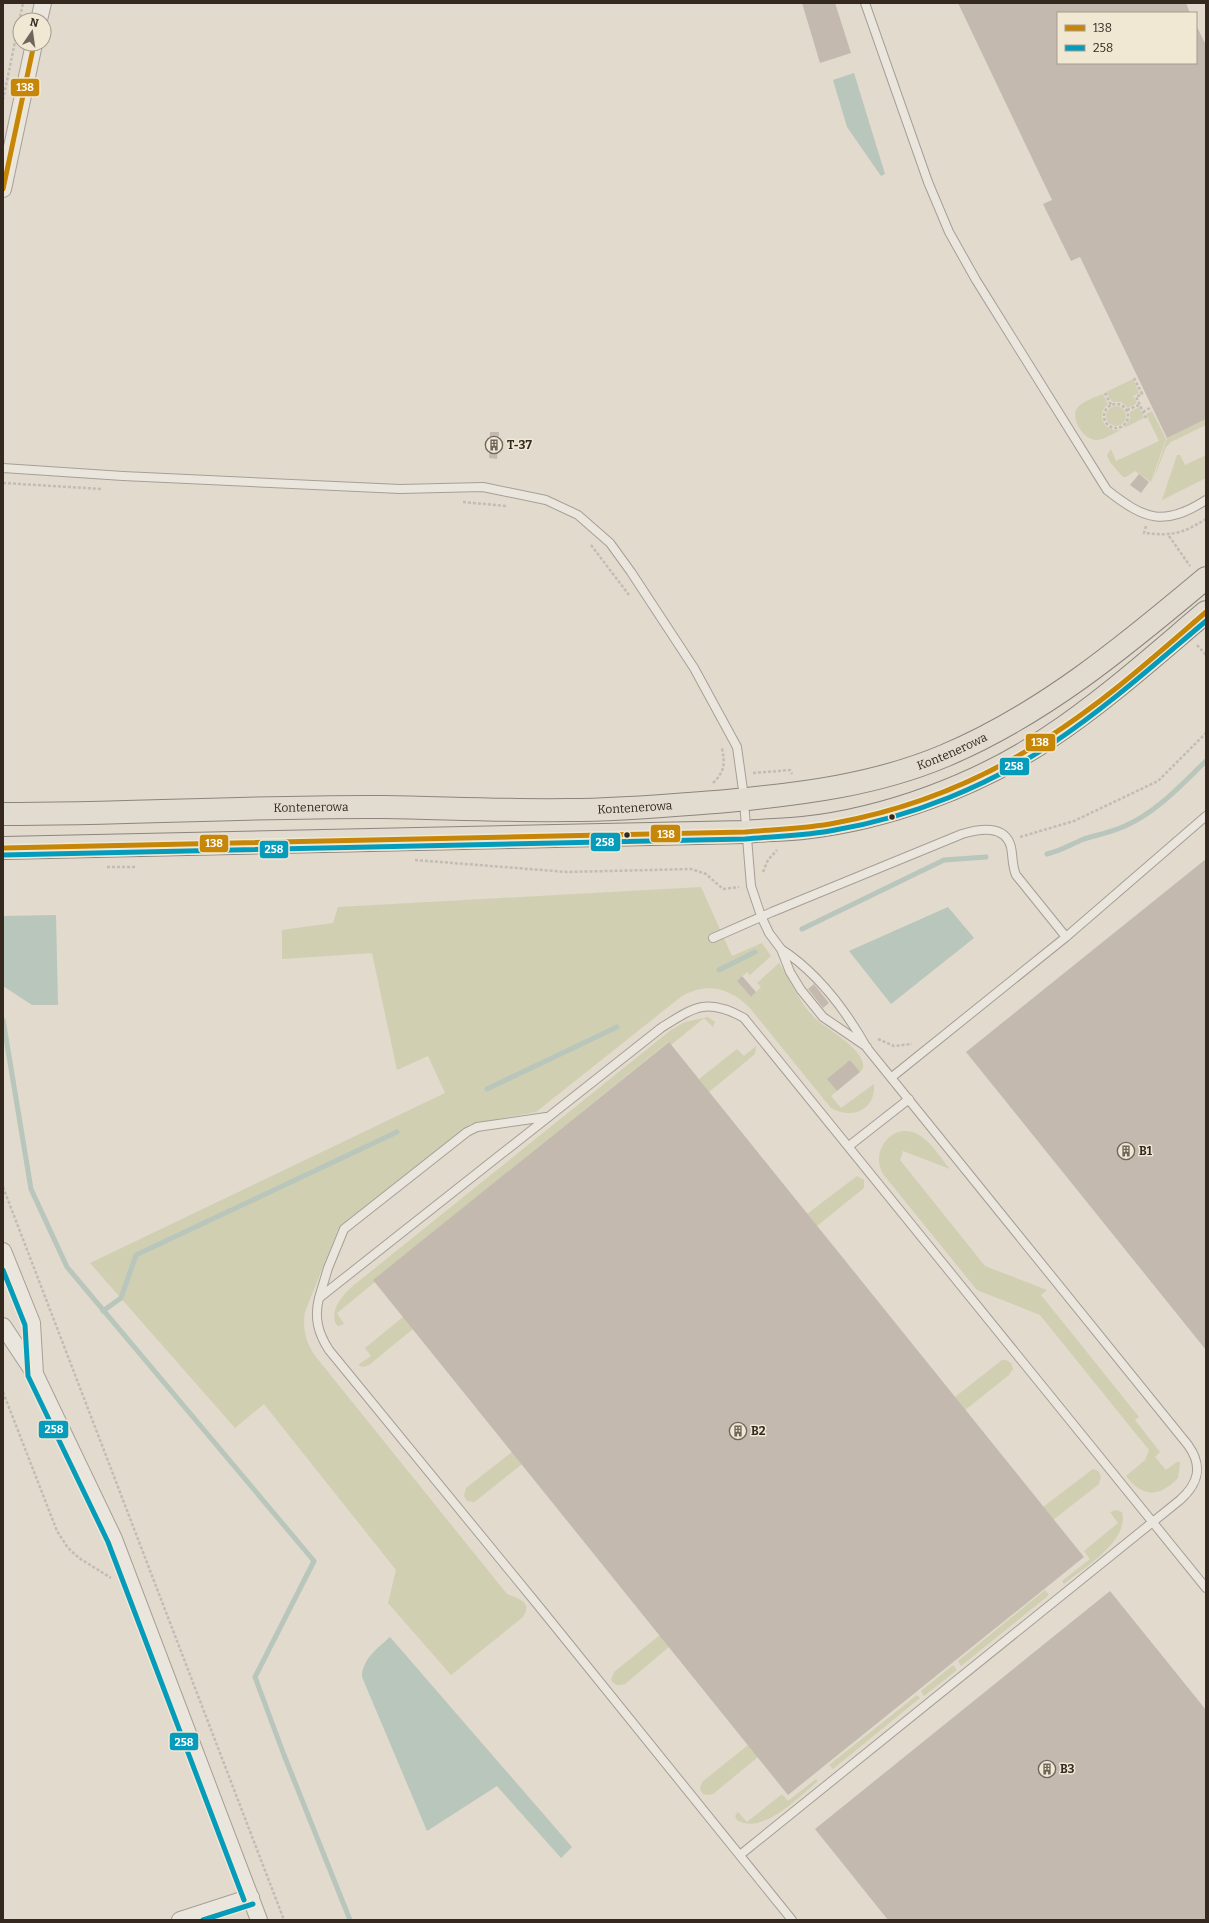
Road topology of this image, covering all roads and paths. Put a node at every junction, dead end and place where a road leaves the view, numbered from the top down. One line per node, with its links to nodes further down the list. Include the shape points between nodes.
1 (23, 3): 4 (path)
2 (865, 3): 17 (lane, via 928,182 949,232 976,280 1108,490 1129,507 1148,516 1168,517 1184,513)
3 (32, 52): 5 (street)
4 (3, 100)
5 (3, 188)
6 (1134, 378): 9 (path, via 1142,394 1136,397)
7 (1105, 393): 8 (path)
8 (1111, 405): 11 (path, via 1120,404); 11 (path, via 1105,410 1104,416 1106,423 1112,428 1119,428 1125,424 1128,418)
9 (1139, 405): 11 (path); 12 (path)
10 (1150, 408): 12 (path)
11 (1127, 410)
12 (1143, 412): 13 (path)
13 (1146, 418)
14 (3, 468): 32 (lane, via 400,489 483,487 546,500 578,515 610,543 682,649 737,747)
15 (3, 483): 16 (path)
16 (107, 489)
17 (1206, 500)
18 (461, 501): 19 (path)
19 (507, 506)
20 (1169, 536): 22 (path)
21 (588, 541): 23 (path)
22 (1200, 576): 32 (main road, Kontenerowa, via 1173,606 1070,687 998,731 897,773 799,794)
23 (631, 598)
24 (1203, 615): 35 (main road, via 1084,713 1047,739 956,787 911,804 853,819 804,828)
25 (1200, 648): 26 (path)
26 (1206, 655)
27 (1206, 733): 36 (path, via 1158,781 1074,821)
28 (720, 742): 30 (path, via 724,765 721,775)
29 (758, 772): 31 (path, via 790,770)
30 (725, 775)
31 (794, 775)
32 (744, 799): 33 (main road, Kontenerowa, via 632,808 566,810 340,807); 35 (lane)
33 (3, 814)
34 (1206, 816): 43 (lane)
35 (745, 832): 37 (main road); 41 (lane)
36 (1009, 842): 42 (lane, via 993,830 976,830); 43 (lane, via 1016,875)
37 (3, 848)
38 (407, 860): 41 (path, via 567,872 691,869 706,874 723,889)
39 (142, 866): 40 (path)
40 (101, 867)
41 (751, 886): 42 (lane)
42 (761, 916): 44 (lane); 45 (lane)
43 (1066, 937): 49 (lane)
44 (713, 938)
45 (781, 949): 48 (lane, via 817,977 851,1021); 48 (lane, via 793,978 819,1012)
46 (875, 1038): 47 (path, via 894,1046 905,1046)
47 (917, 1041)
48 (867, 1048): 49 (lane)
49 (892, 1077): 50 (lane)
50 (909, 1098): 52 (lane); 59 (lane, via 1193,1453 1197,1460 1197,1474 1191,1489)
51 (547, 1117): 52 (lane, via 661,1028 687,1012 712,1006 727,1008 744,1018); 55 (lane); 55 (lane, via 477,1127 467,1132 350,1224 344,1229 338,1241)
52 (849, 1146): 59 (lane)
53 (3, 1187): 66 (path)
54 (3, 1251): 57 (street, via 32,1323)
55 (319, 1298): 62 (lane, via 316,1309 317,1321 320,1336 329,1350)
56 (3, 1326): 57 (street)
57 (35, 1374): 63 (street, via 114,1539)
58 (3, 1392): 60 (path, via 61,1537 79,1558)
59 (1153, 1522): 61 (lane); 62 (lane)
60 (113, 1580)
61 (1206, 1588)
62 (740, 1855): 67 (lane)
63 (250, 1897): 64 (street); 65 (street)
64 (180, 1920)
65 (259, 1920)
66 (284, 1920)
67 (792, 1920)

